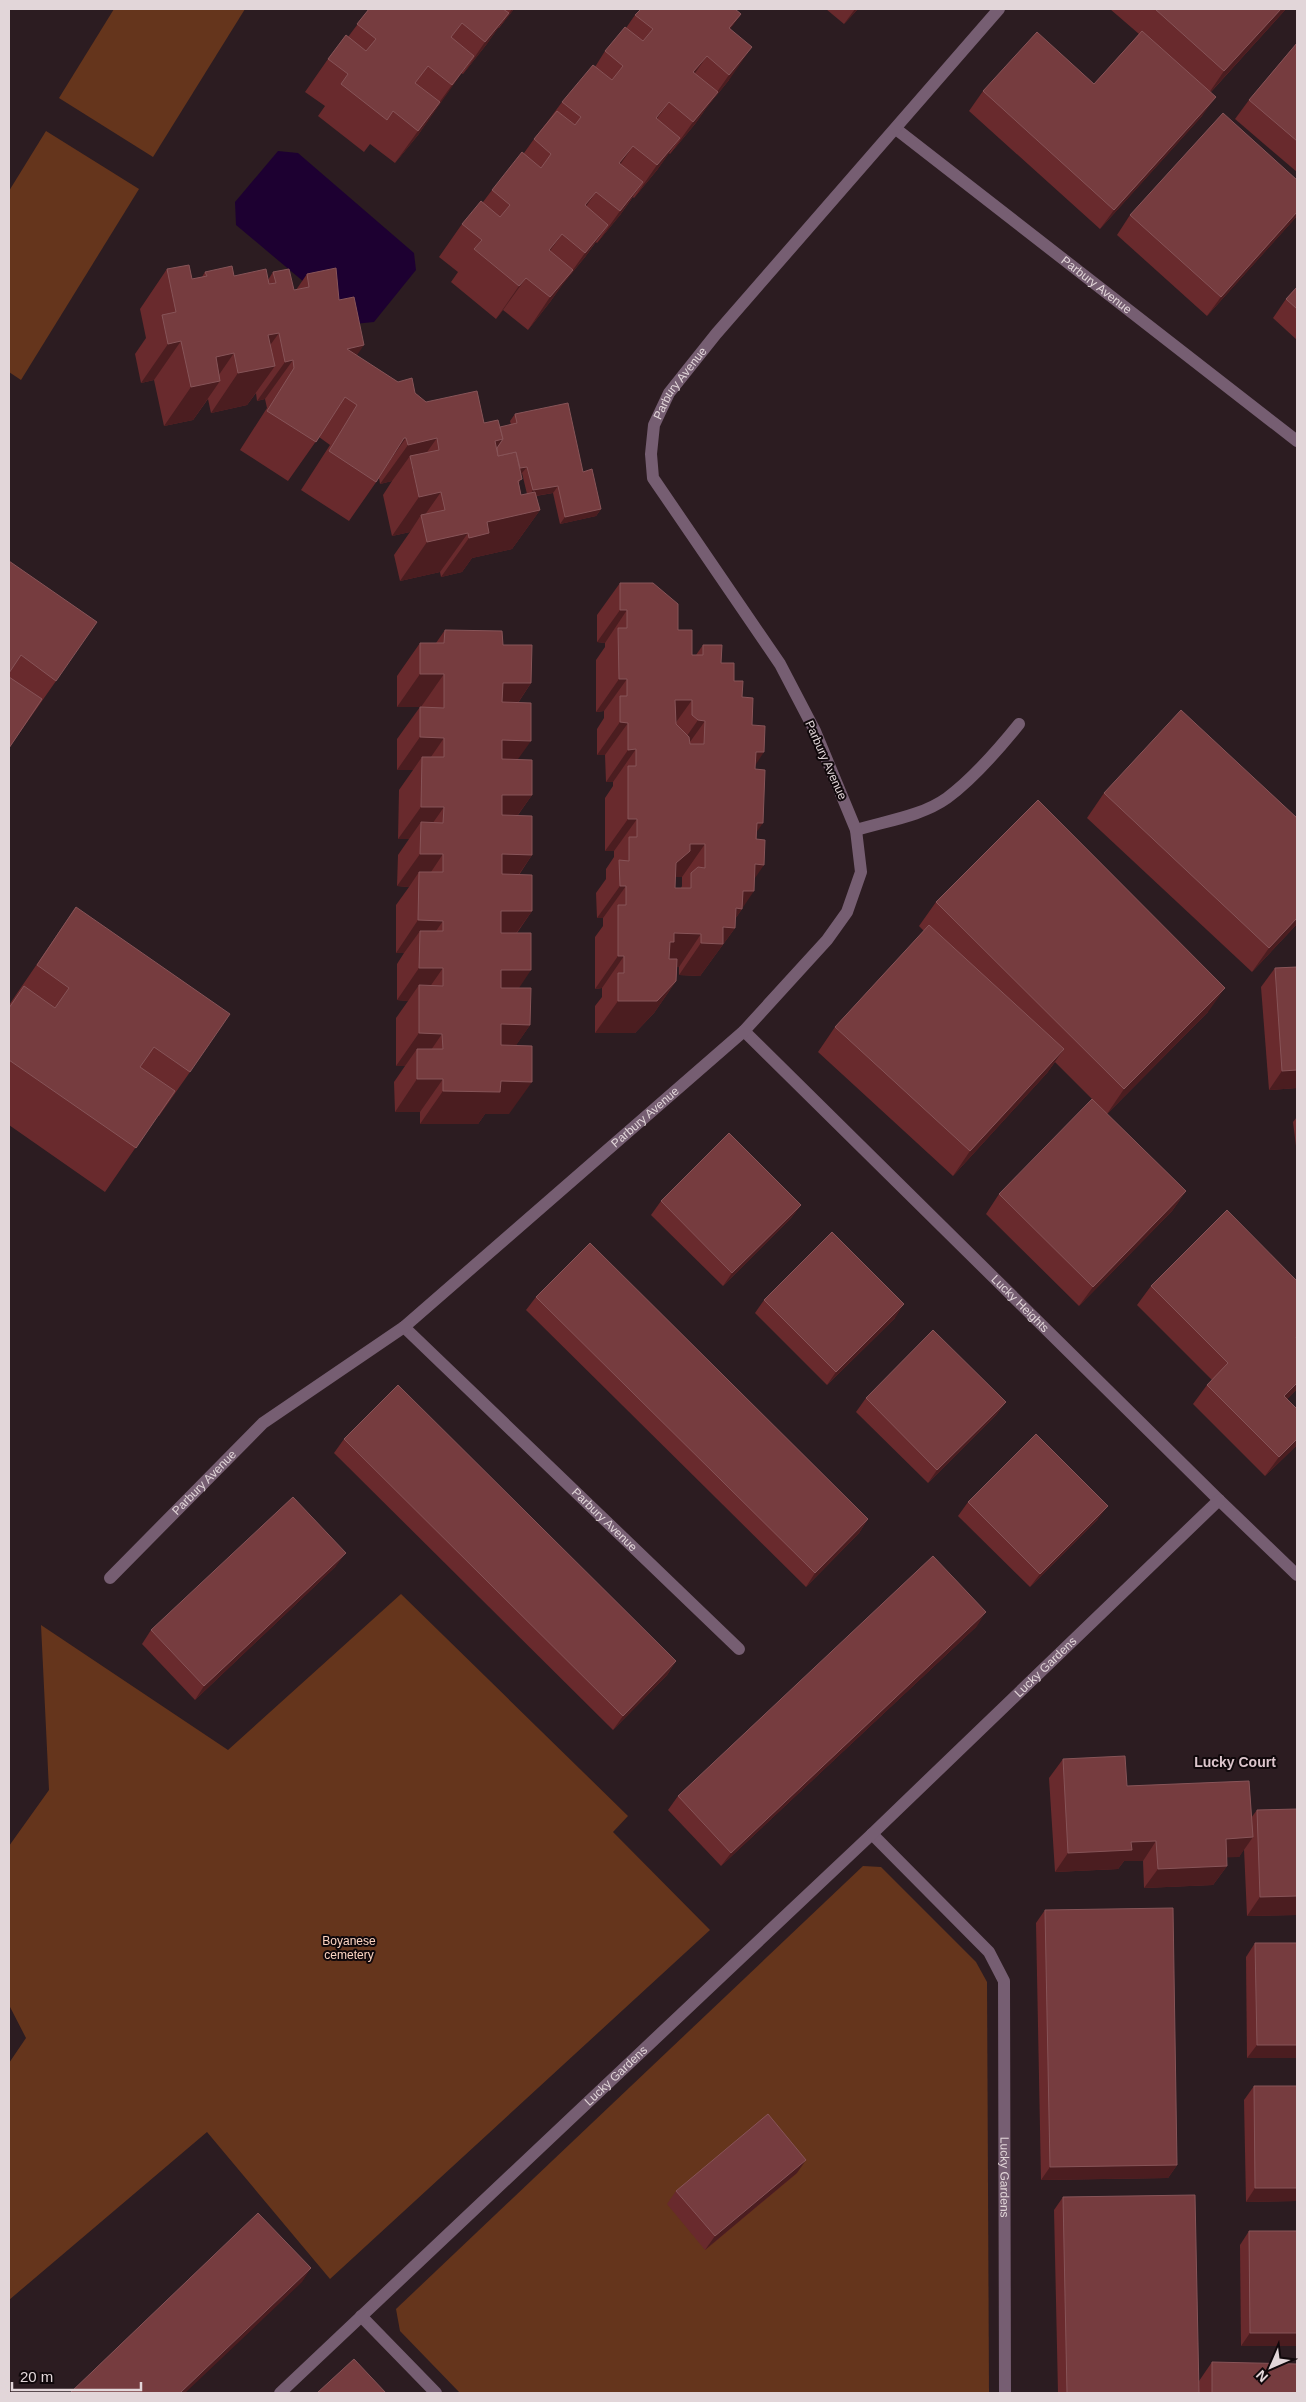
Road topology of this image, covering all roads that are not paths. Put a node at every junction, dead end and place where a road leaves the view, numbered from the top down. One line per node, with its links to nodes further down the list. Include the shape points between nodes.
1 (999, 9): 2 (street, Parbury Avenue)
2 (896, 129): 3 (street, Parbury Avenue); 5 (street, Parbury Avenue, via 716,334 669,393 654,424 651,454 653,478 780,664 815,731)
3 (1297, 440)
4 (1019, 724): 5 (street, via 997,752 946,799 913,814)
5 (856, 830): 6 (street, Parbury Avenue, via 861,872 847,912 827,940)
6 (744, 1031): 7 (street, Parbury Avenue); 8 (street, Lucky Heights)
7 (404, 1327): 10 (street, Parbury Avenue, via 263,1423); 11 (street, Parbury Avenue)
8 (1219, 1500): 9 (street, Lucky Heights); 12 (street, Lucky Gardens)
9 (1297, 1575)
10 (110, 1578)
11 (739, 1649)
12 (872, 1834): 13 (street, Lucky Gardens); 16 (street, Lucky Gardens, via 990,1952 1004,1981)
13 (361, 2316): 14 (street, Lucky Gardens); 15 (street)
14 (280, 2393)
15 (436, 2393)
16 (1005, 2393)

